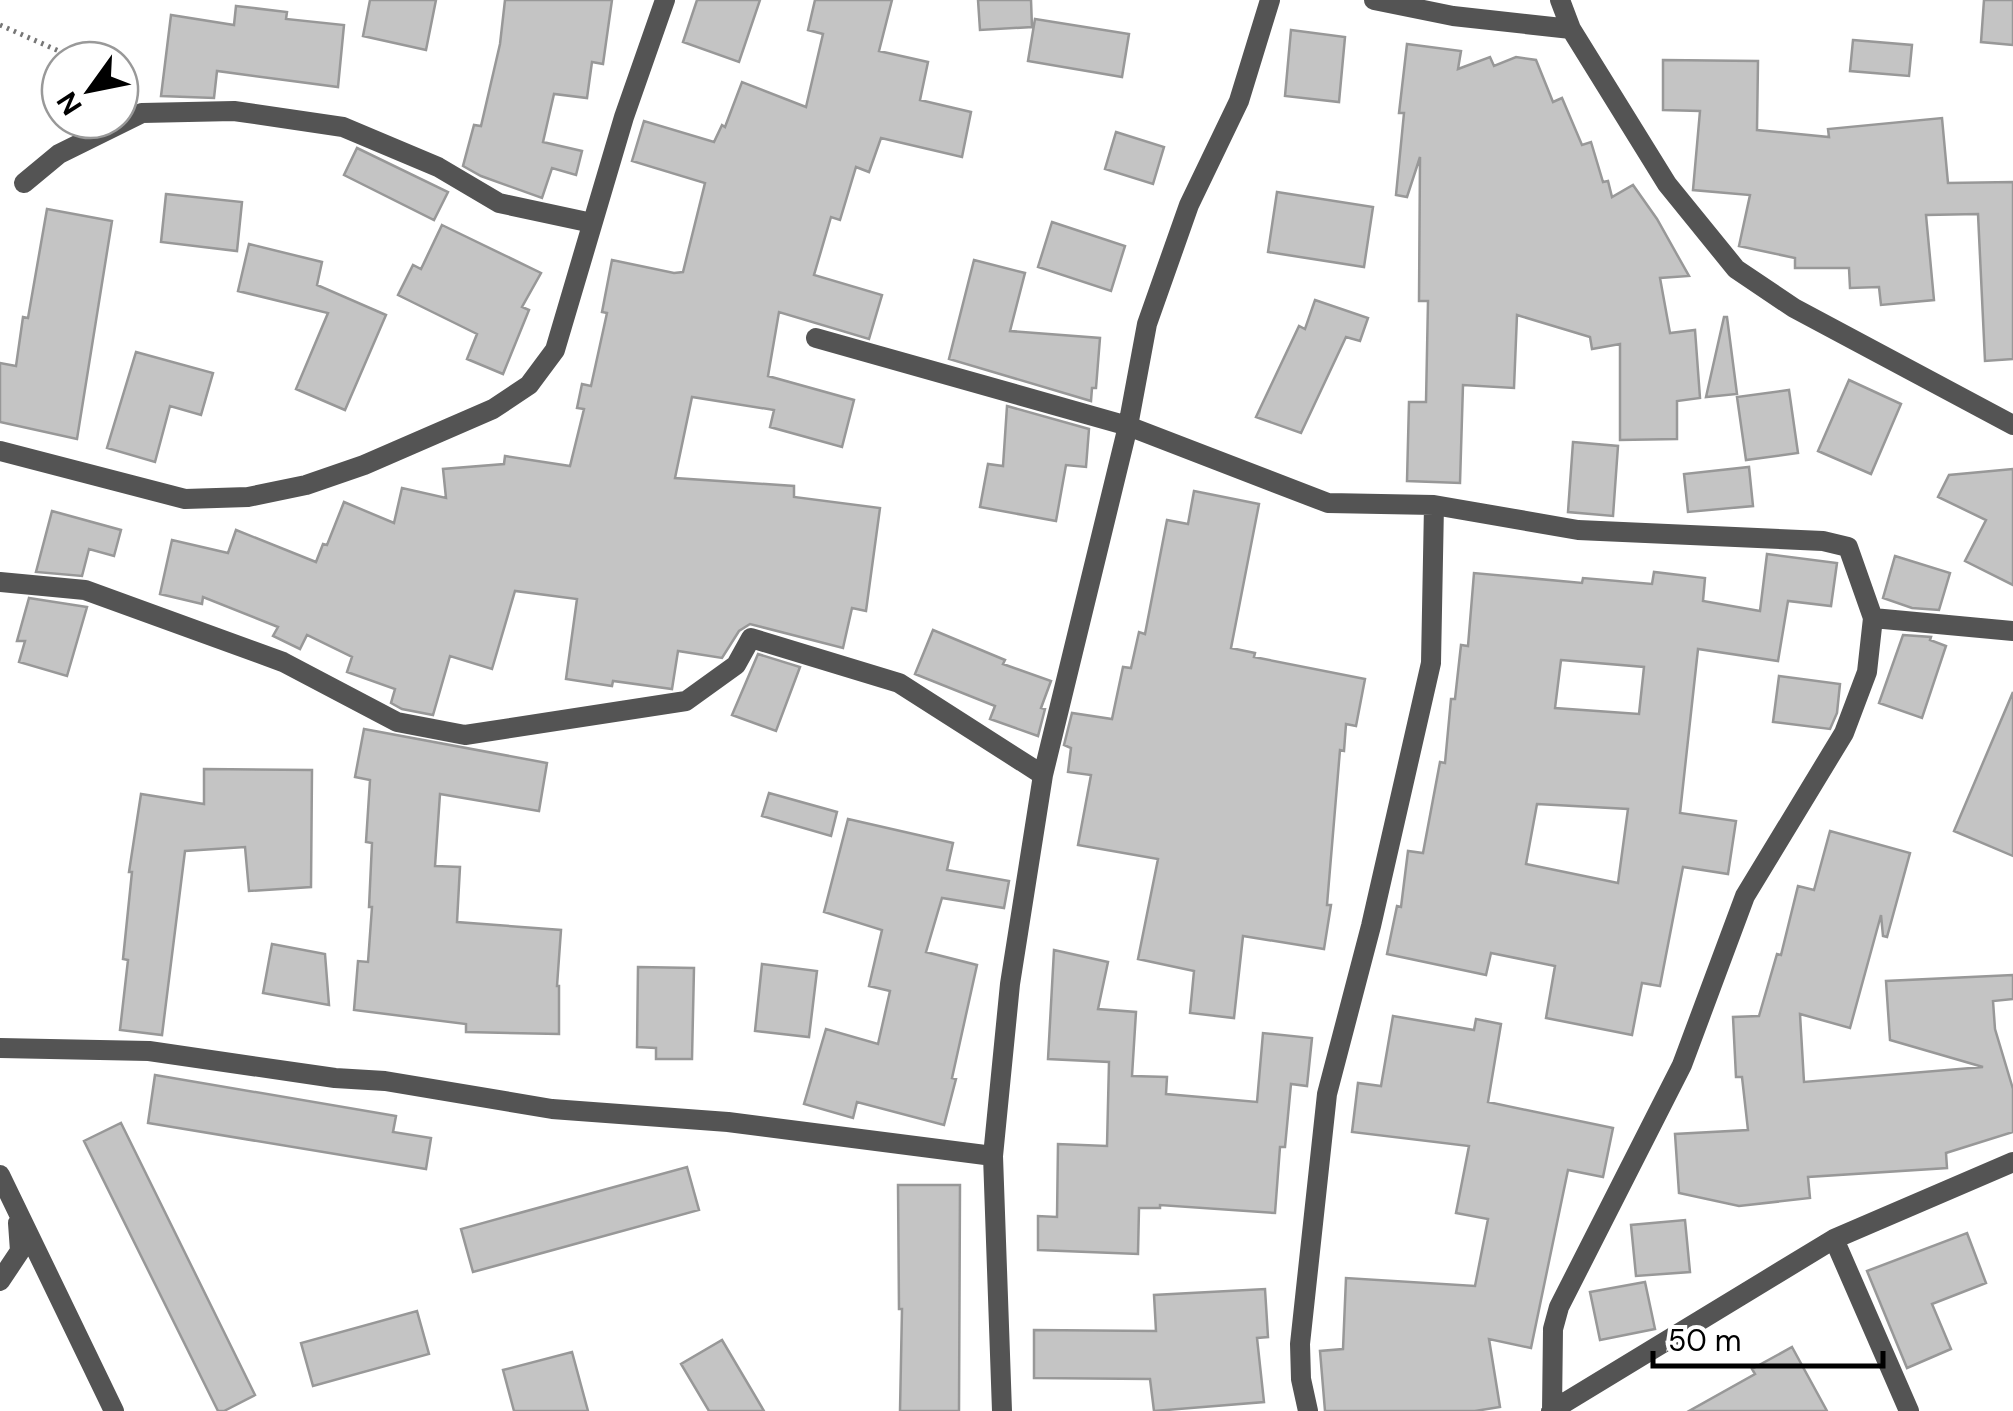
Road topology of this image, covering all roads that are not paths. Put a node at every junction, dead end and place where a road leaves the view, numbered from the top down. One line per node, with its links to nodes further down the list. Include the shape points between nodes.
1 (665, 0): 7 (street)
2 (1270, 0): 10 (street, via 1239,101 1189,205 1147,324)
3 (1374, 0): 5 (street)
4 (1560, 0): 5 (street)
5 (1571, 29): 9 (street, via 1667,184 1736,269 1794,308)
6 (24, 183): 7 (street, via 58,154 142,113 234,110 343,126 438,167 498,202)
7 (592, 223): 11 (street, via 556,350 528,384 493,409 364,465 248,497 185,499)
8 (816, 338): 10 (street)
9 (2013, 424)
10 (1128, 426): 12 (street, via 1328,502); 16 (street)
11 (0, 451)
12 (1434, 505): 14 (street, via 1578,530 1848,547); 26 (street, via 1430,663 1327,1094 1300,1344)
13 (0, 582): 16 (street, via 85,590 283,662 397,722 464,735 686,701 736,666 751,638 898,683)
14 (1873, 618): 15 (street); 27 (street, via 1867,672 1844,732 1746,896 1682,1065 1559,1307)
15 (2013, 631)
16 (1043, 775): 18 (street, via 1010,984)
17 (0, 1048): 18 (street, via 149,1051 552,1109 728,1122)
18 (993, 1156): 25 (street)
19 (2013, 1162): 22 (street)
20 (0, 1175): 21 (street)
21 (16, 1206): 23 (street, via 20,1251); 24 (street)
22 (1834, 1239): 27 (street); 28 (street)
23 (0, 1281)
24 (114, 1411)
25 (1002, 1411)
26 (1308, 1411)
27 (1552, 1411)
28 (1909, 1411)

